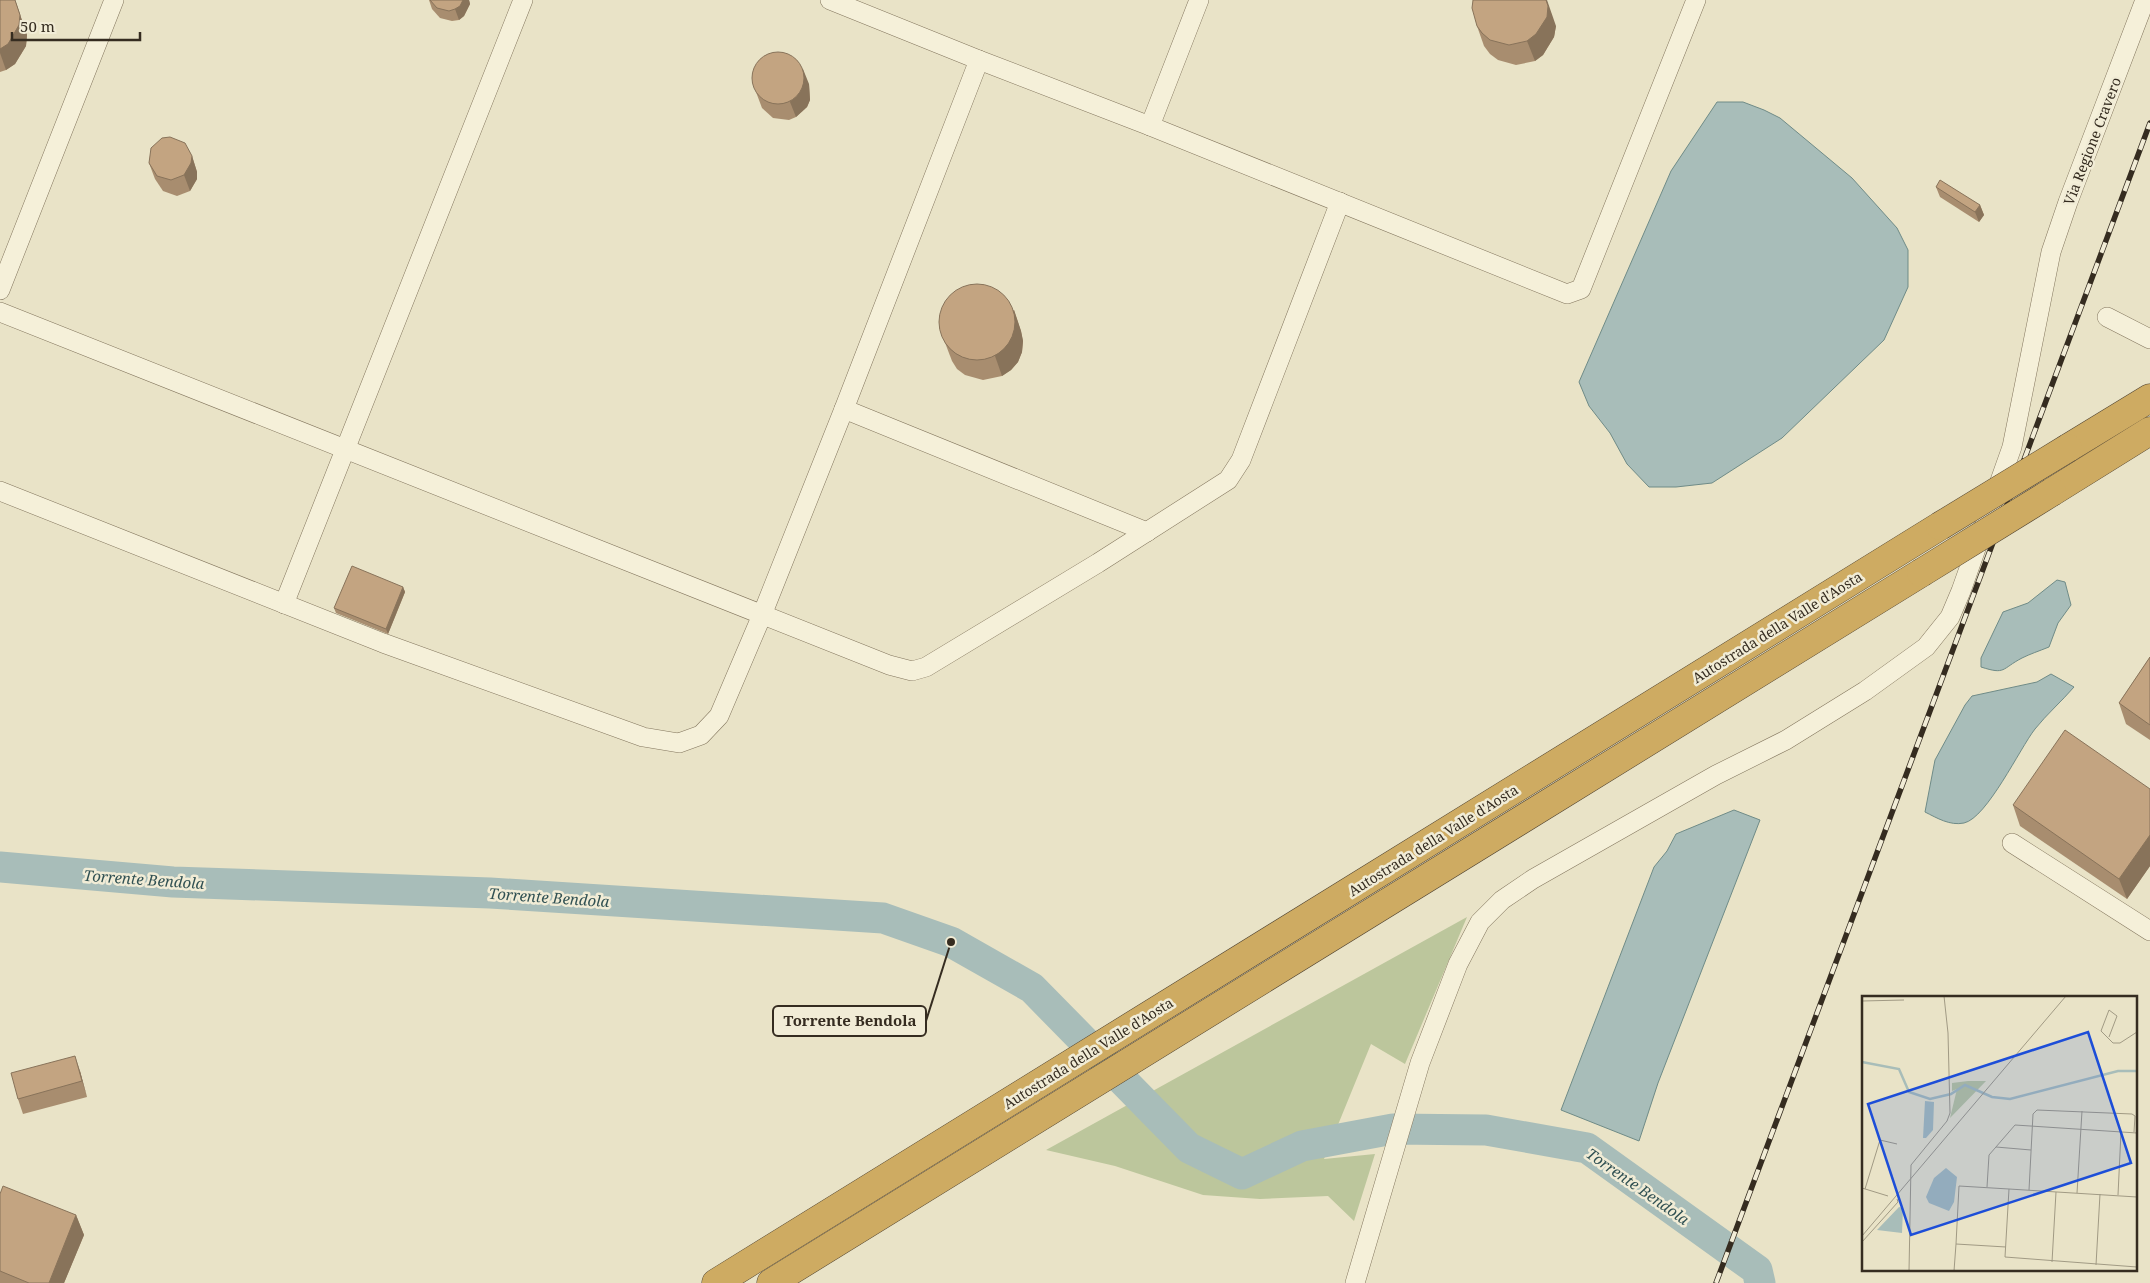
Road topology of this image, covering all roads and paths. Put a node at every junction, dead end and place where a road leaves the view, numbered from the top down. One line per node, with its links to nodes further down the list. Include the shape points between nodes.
1 (114, 0): 10 (street)
2 (522, 0): 17 (street)
3 (830, 0): 7 (street)
4 (1199, 0): 8 (street)
5 (1696, 0): 9 (street, via 1581,289 1567,294)
6 (2145, 0): 26 (street, Via Regione Cravero, via 2051,252 2012,447 1950,617 1926,647 1899,668 1786,740 1716,775 1533,879 1502,900 1480,922 1458,964 1420,1064)
7 (978, 60): 8 (street); 15 (street)
8 (1150, 126): 9 (street)
9 (1340, 202): 19 (street, via 1241,460 1228,480)
10 (0, 290)
11 (0, 312): 17 (street)
12 (2107, 317): 13 (street)
13 (2150, 339)
14 (2150, 398): 24 (highway, Autostrada della Valle d'Aosta, bridge)
15 (844, 409): 19 (street); 21 (street)
16 (2150, 431): 25 (highway, Autostrada della Valle d'Aosta, bridge)
17 (346, 449): 20 (street); 21 (street)
18 (0, 491): 20 (street)
19 (1147, 532): 21 (street, via 926,667 912,671)
20 (284, 604): 21 (street, via 643,737 679,742 701,735 719,716)
21 (762, 615)
22 (2012, 843): 23 (street)
23 (2150, 931)
24 (716, 1283)
25 (771, 1283)
26 (1356, 1283)

